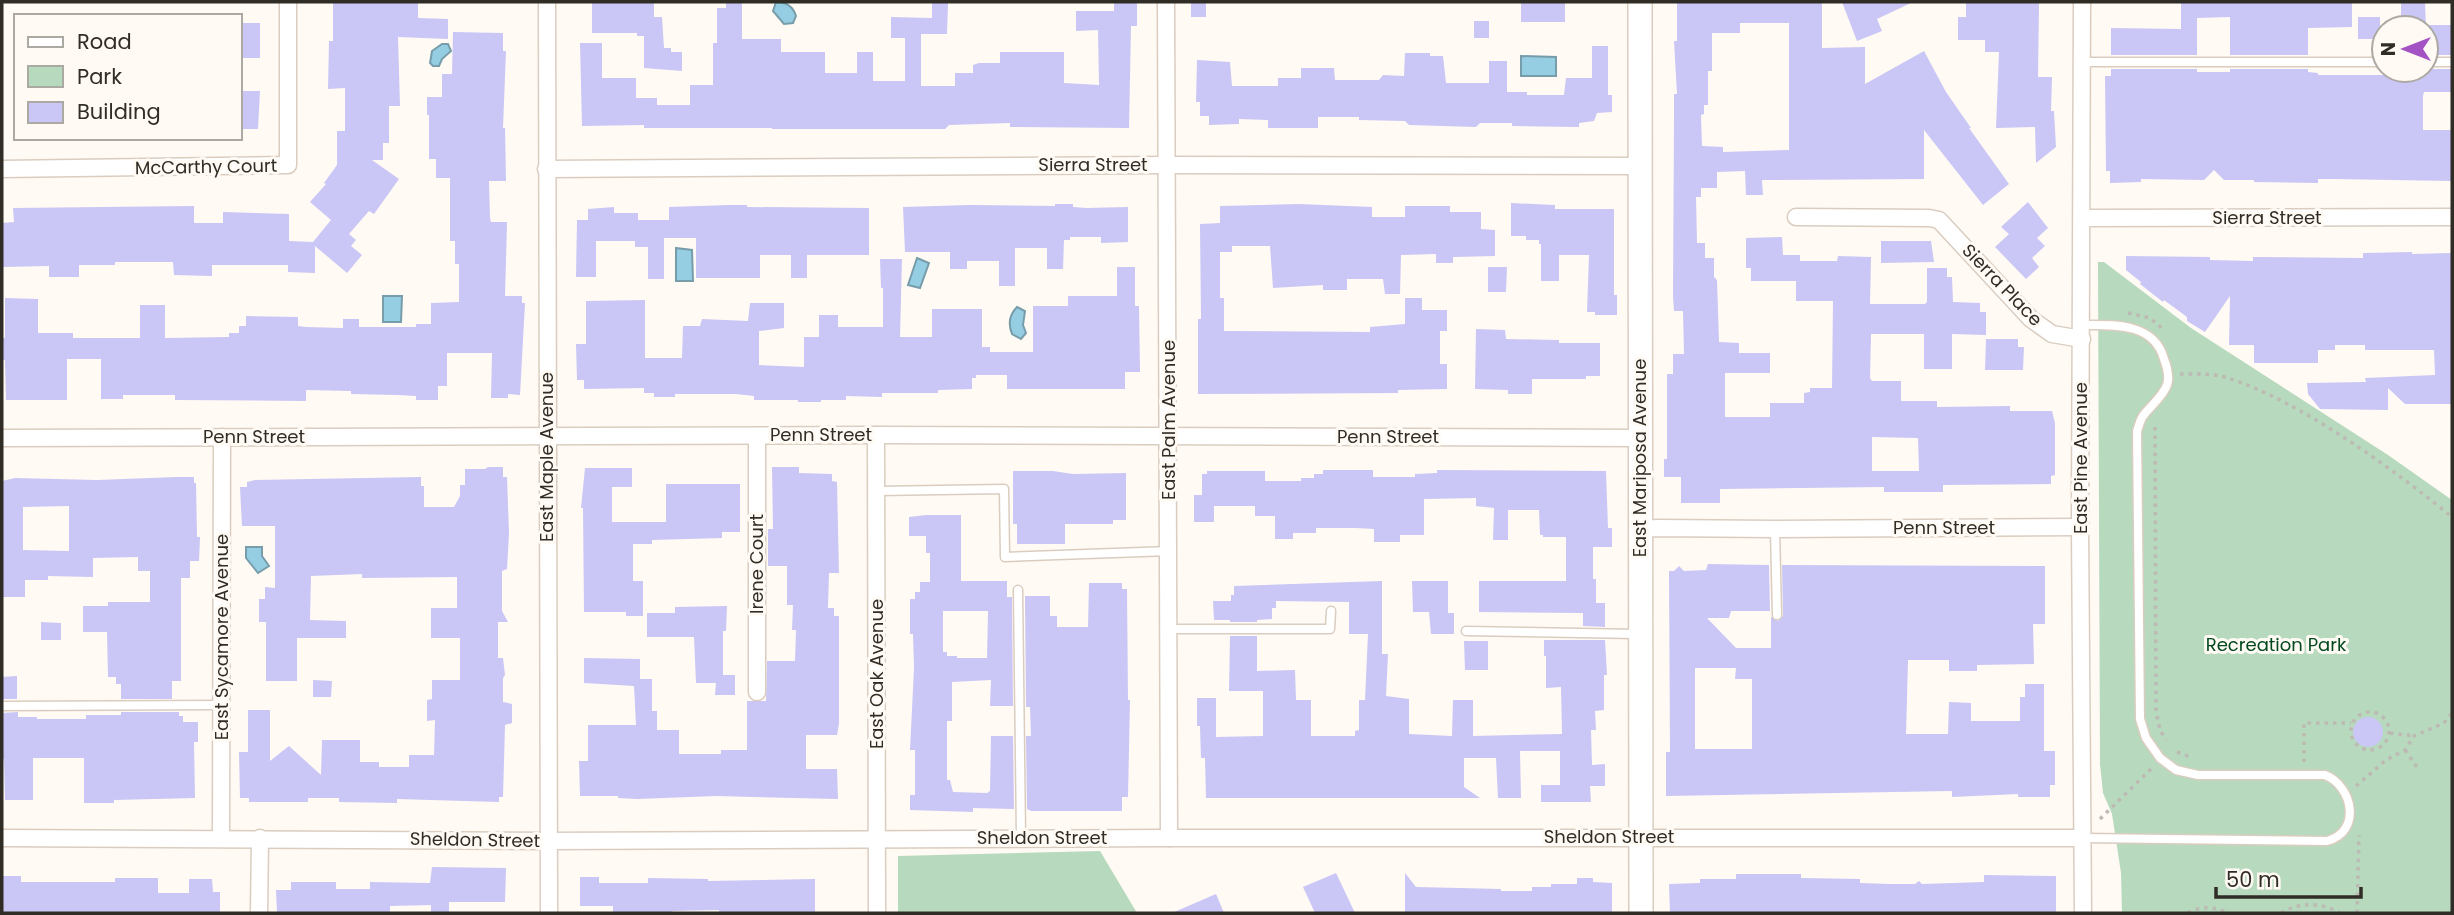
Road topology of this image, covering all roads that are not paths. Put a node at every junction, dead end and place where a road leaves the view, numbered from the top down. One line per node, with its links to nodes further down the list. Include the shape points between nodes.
1 (288, 2): 11 (street, McCarthy Court, via 288,165)
2 (547, 2): 10 (street, East Maple Avenue)
3 (1166, 2): 8 (street, East Palm Avenue)
4 (1640, 2): 9 (street, East Mariposa Avenue)
5 (2082, 2): 6 (street, East Pine Avenue)
6 (2082, 62): 7 (lane); 14 (street, East Pine Avenue)
7 (2370, 62)
8 (1167, 165): 9 (street, Sierra Street); 10 (street, Sierra Street); 19 (street, East Palm Avenue)
9 (1640, 166): 22 (street, East Mariposa Avenue)
10 (546, 169): 17 (street, East Maple Avenue)
11 (2, 170)
12 (1796, 217): 15 (street, Sierra Place, via 1929,218 1945,226 2031,319 2052,334)
13 (2452, 217): 14 (street, Sierra Street)
14 (2082, 218): 15 (street, East Pine Avenue)
15 (2081, 332): 24 (street, East Pine Avenue); 44 (lane, via 2119,325 2149,335 2161,347 2167,367 2167,385 2137,431 2140,719 2146,738 2176,770 2197,775 2325,775 2337,780 2350,808 2348,827 2339,838 2327,841)
16 (876, 435): 18 (street, Penn Street); 19 (street, Penn Street); 23 (street, East Oak Avenue)
17 (547, 436): 18 (street, Penn Street); 20 (street, Penn Street); 45 (street, East Maple Avenue)
18 (757, 436): 34 (street, Irene Court)
19 (1169, 436): 22 (street, Penn Street); 27 (street, East Palm Avenue)
20 (222, 437): 21 (street, Penn Street); 35 (street, East Sycamore Avenue)
21 (2, 438)
22 (1640, 438): 25 (street, East Mariposa Avenue)
23 (877, 491): 27 (lane, via 1004,489 1004,557); 41 (street, East Oak Avenue)
24 (2080, 527): 26 (street, Penn Street); 44 (street, East Pine Avenue)
25 (1640, 529): 26 (street, Penn Street); 33 (street, East Mariposa Avenue)
26 (1775, 529): 30 (lane)
27 (1170, 551): 31 (street, East Palm Avenue)
28 (1018, 590): 42 (lane)
29 (1331, 611): 31 (lane, via 1330,629)
30 (1777, 615)
31 (1170, 629): 43 (street, East Palm Avenue)
32 (1466, 631): 33 (lane)
33 (1640, 634): 37 (street, East Mariposa Avenue)
34 (757, 692)
35 (222, 705): 36 (lane); 39 (street, East Sycamore Avenue)
36 (2, 706)
37 (1641, 837): 43 (street, Sheldon Street); 44 (street, Sheldon Street); 49 (street, East Mariposa Avenue)
38 (2, 838): 39 (street, Sheldon Street)
39 (221, 838): 40 (street, Sheldon Street)
40 (260, 838): 45 (street, Sheldon Street); 46 (street)
41 (877, 838): 42 (street, Sheldon Street); 45 (street, Sheldon Street); 48 (street, East Oak Avenue)
42 (1021, 838): 43 (street, Sheldon Street)
43 (1169, 838)
44 (2083, 838): 50 (street, East Pine Avenue)
45 (549, 841): 47 (street, East Maple Avenue)
46 (260, 913)
47 (549, 913)
48 (877, 913)
49 (1641, 913)
50 (2083, 913)

